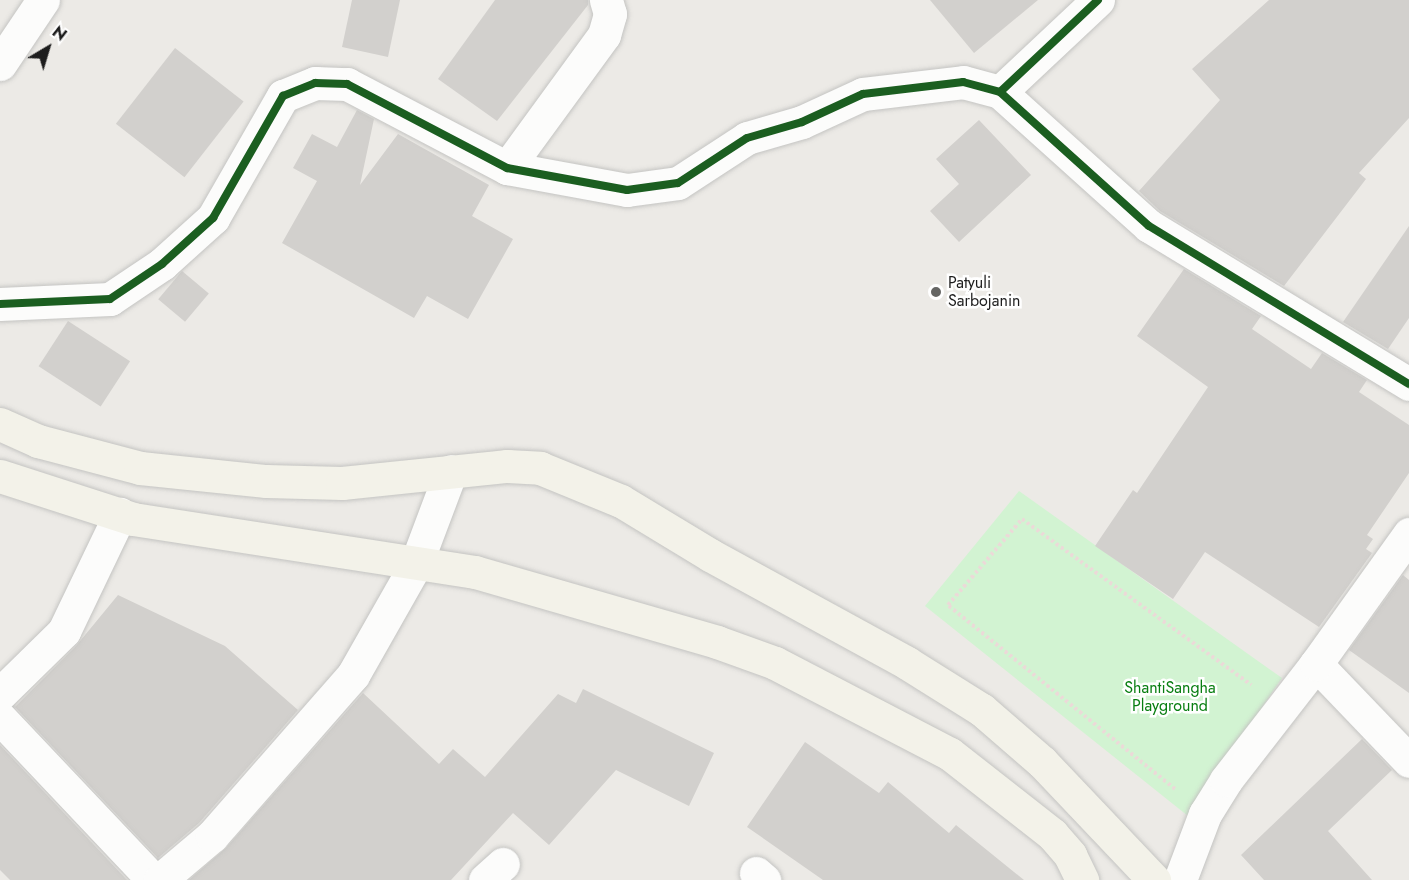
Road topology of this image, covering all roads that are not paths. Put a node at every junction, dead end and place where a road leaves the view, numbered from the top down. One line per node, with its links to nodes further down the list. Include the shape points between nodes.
1 (42, 0): 4 (street)
2 (606, 0): 6 (street, via 610,14 603,35)
3 (1098, 0): 5 (street)
4 (0, 64)
5 (1000, 92): 6 (street, via 963,82 863,94 802,122 747,138 678,183 627,190); 8 (street, via 1149,226)
6 (507, 168): 7 (street, via 346,84 315,83 283,96 213,218 162,264 110,298)
7 (0, 304)
8 (1409, 384)
9 (0, 424): 10 (main road, via 38,441 140,468 197,474 342,483)
10 (451, 471): 14 (street); 22 (main road, via 540,468 621,501 710,555 907,663 982,710 1042,762)
11 (0, 476): 12 (main road)
12 (120, 514): 14 (main road); 16 (street, via 64,631)
13 (1409, 534): 15 (street)
14 (416, 564): 20 (street, via 331,706 212,836); 21 (main road, via 475,572 535,588 775,663 950,754 1052,834 1070,855)
15 (1316, 664): 18 (street); 23 (street, via 1226,780 1205,814)
16 (0, 694)
17 (0, 718): 19 (street)
18 (1409, 761)
19 (153, 880)
20 (160, 880)
21 (1082, 880)
22 (1154, 880)
23 (1180, 880)

